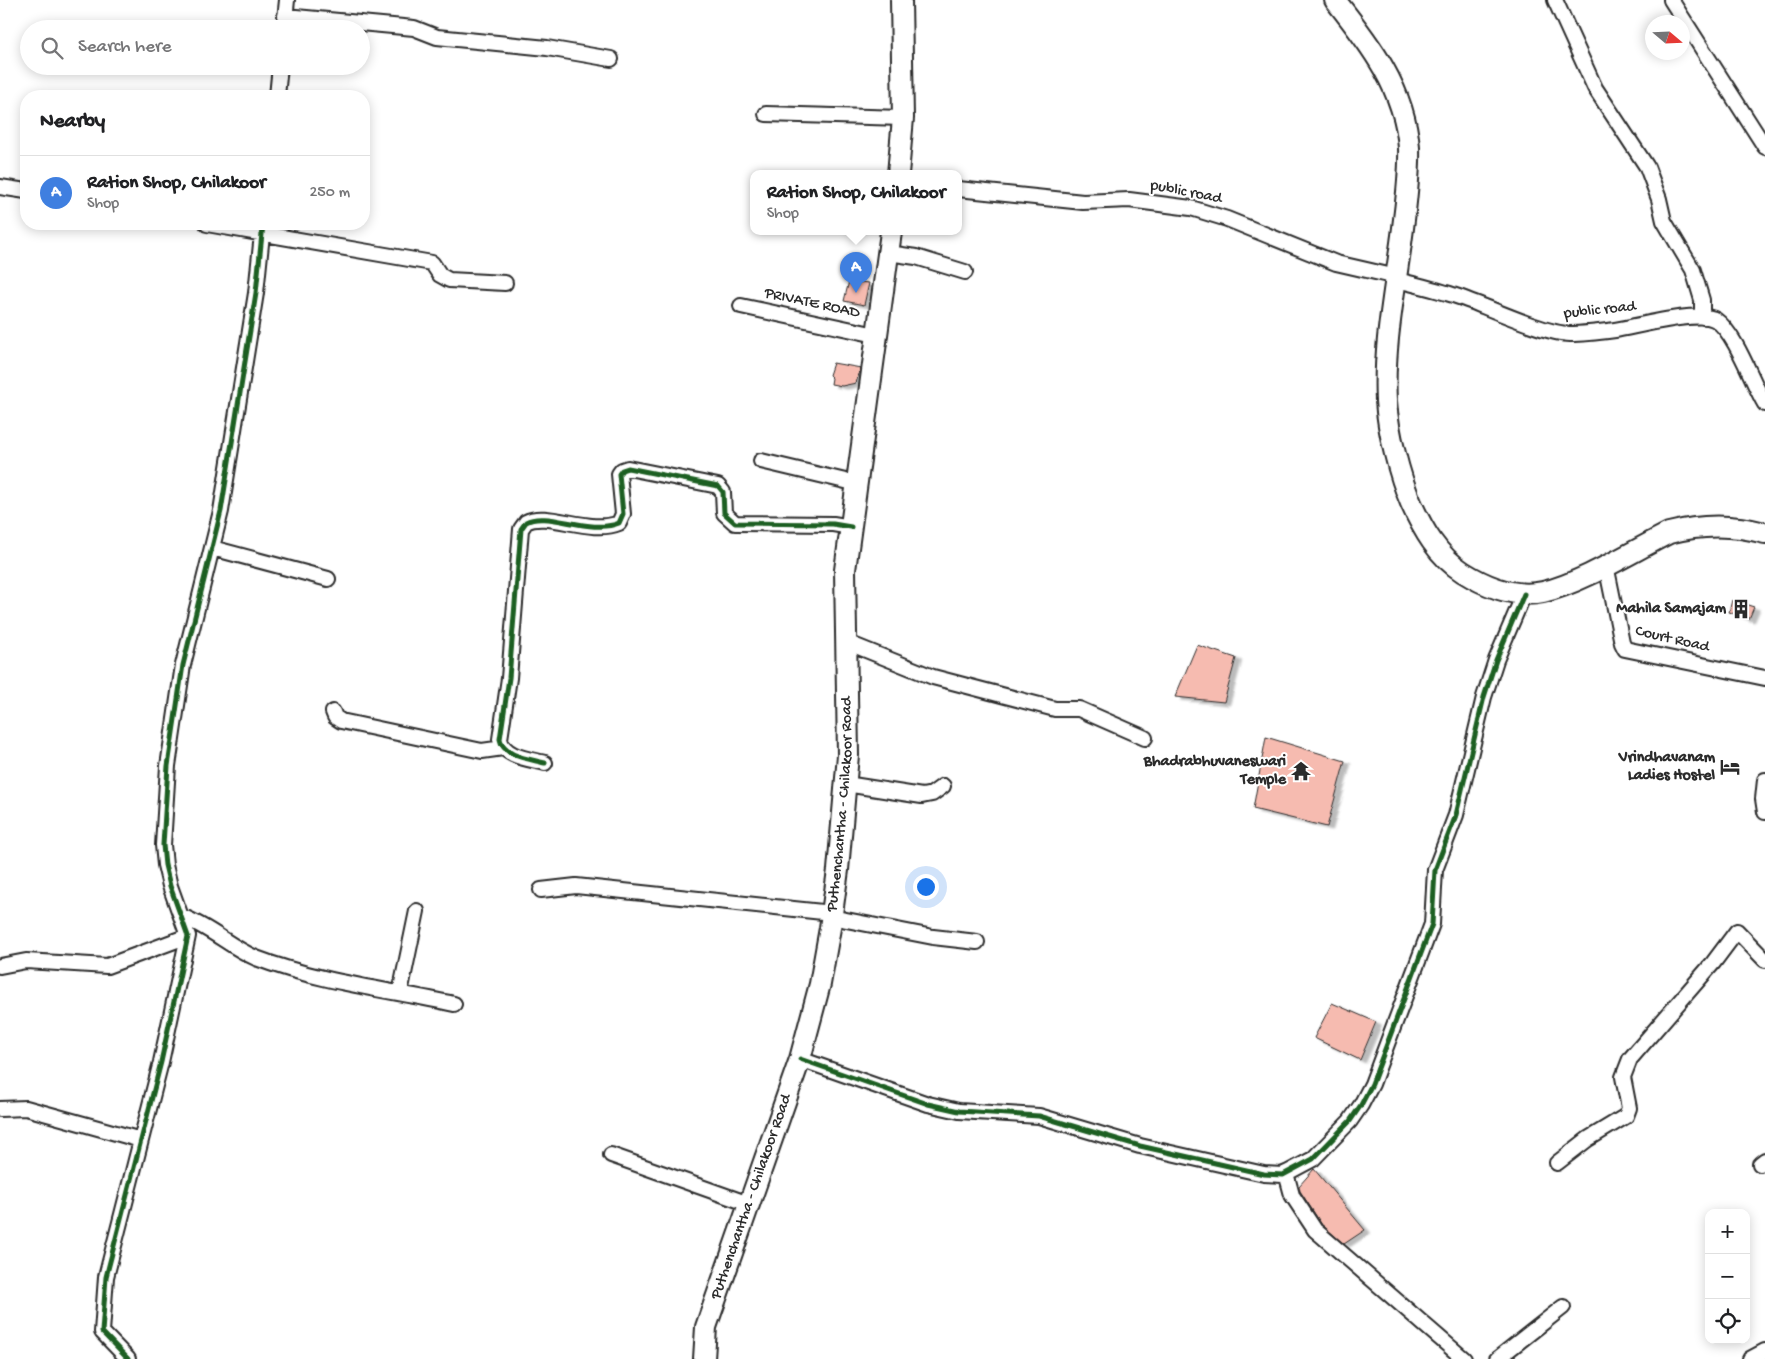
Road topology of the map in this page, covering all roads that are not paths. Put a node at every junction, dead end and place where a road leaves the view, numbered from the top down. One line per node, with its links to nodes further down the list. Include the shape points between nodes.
1 (287, 0): 6 (street)
2 (902, 0): 12 (main road)
3 (1335, 0): 23 (main road, via 1380,61 1397,91 1404,119 1409,148 1408,179)
4 (1555, 0): 26 (street, via 1594,88 1647,167 1664,221 1693,270 1702,300)
5 (1672, 0): 13 (street)
6 (284, 20)
7 (370, 26): 8 (street, via 414,28 437,37 547,48)
8 (611, 59)
9 (279, 75): 10 (street)
10 (278, 90)
11 (766, 114): 12 (street)
12 (903, 118): 14 (main road)
13 (1765, 147)
14 (898, 170)
15 (0, 187): 17 (street)
16 (962, 189): 23 (street, public road, via 1083,202 1129,200 1191,208 1336,263)
17 (20, 190)
18 (262, 230): 33 (street, via 256,293 221,512)
19 (267, 230): 24 (street, via 432,263 440,275 449,280)
20 (891, 235): 21 (main road, Puthenchantha - Chilakoor Road)
21 (888, 253): 22 (street, via 916,257); 27 (main road, Puthenchantha - Chilakoor Road)
22 (965, 272)
23 (1397, 278): 26 (street, public road, via 1557,333 1615,330 1668,319); 36 (main road, via 1389,339 1386,401 1406,491 1420,524 1445,558 1486,586)
24 (505, 283)
25 (741, 306): 27 (street, PRIVATE ROAD)
26 (1702, 317): 28 (street, via 1716,320 1732,340)
27 (876, 335): 30 (main road, Puthenchantha - Chilakoor Road)
28 (1765, 404)
29 (761, 462): 30 (street)
30 (858, 484): 31 (main road, Puthenchantha - Chilakoor Road)
31 (851, 527): 37 (main road, Puthenchantha - Chilakoor Road, via 845,570); 41 (street, via 735,523 724,514 723,492 718,486 628,468 619,474 623,514 619,523 599,527 541,518 529,520 520,529 509,678 500,736)
32 (1765, 533): 34 (main road, via 1724,525 1689,528 1669,533)
33 (212, 548): 35 (street); 50 (street, via 183,665 168,766 164,858)
34 (1606, 565): 36 (main road, via 1559,588); 38 (street, Court Road, via 1622,643 1626,649)
35 (328, 579)
36 (1524, 594): 62 (street, via 1484,697 1456,816 1435,870 1432,924 1372,1084 1361,1105 1331,1141 1313,1159)
37 (846, 642): 40 (street, via 933,677 1055,709 1079,709); 44 (main road, Puthenchantha - Chilakoor Road)
38 (1765, 678)
39 (333, 712): 41 (street, via 341,721 482,751)
40 (1145, 738)
41 (504, 748): 42 (street, via 513,754)
42 (545, 763)
43 (1765, 780): 46 (street)
44 (846, 784): 45 (street, via 920,796 931,795); 49 (main road, Puthenchantha - Chilakoor Road)
45 (943, 786)
46 (1765, 812)
47 (541, 890): 49 (street, via 576,886)
48 (418, 911): 55 (street)
49 (832, 915): 52 (street, via 919,935); 57 (main road, Puthenchantha - Chilakoor Road, via 820,984)
50 (182, 917): 51 (street); 55 (street, via 204,925 241,950 266,961)
51 (188, 936): 54 (street, via 107,966 26,961); 59 (street)
52 (977, 942)
53 (1765, 960): 61 (street, via 1737,931 1630,1059 1623,1077 1628,1108 1626,1116)
54 (0, 966)
55 (400, 993): 56 (street)
56 (454, 1004)
57 (800, 1059): 62 (street, via 928,1104 959,1111 1039,1116 1198,1160 1264,1174); 63 (main road, Puthenchantha - Chilakoor Road)
58 (0, 1109): 59 (street, via 26,1108)
59 (141, 1140): 66 (street, via 106,1277 102,1332)
60 (611, 1155): 63 (street)
61 (1557, 1163)
62 (1286, 1173): 68 (street, via 1292,1195 1314,1230)
63 (748, 1204): 67 (main road, Puthenchantha - Chilakoor Road, via 706,1327)
64 (1563, 1307): 69 (street)
65 (1765, 1351): 70 (street)
66 (128, 1359)
67 (704, 1359)
68 (1464, 1359)
69 (1497, 1359)
70 (1750, 1359)

